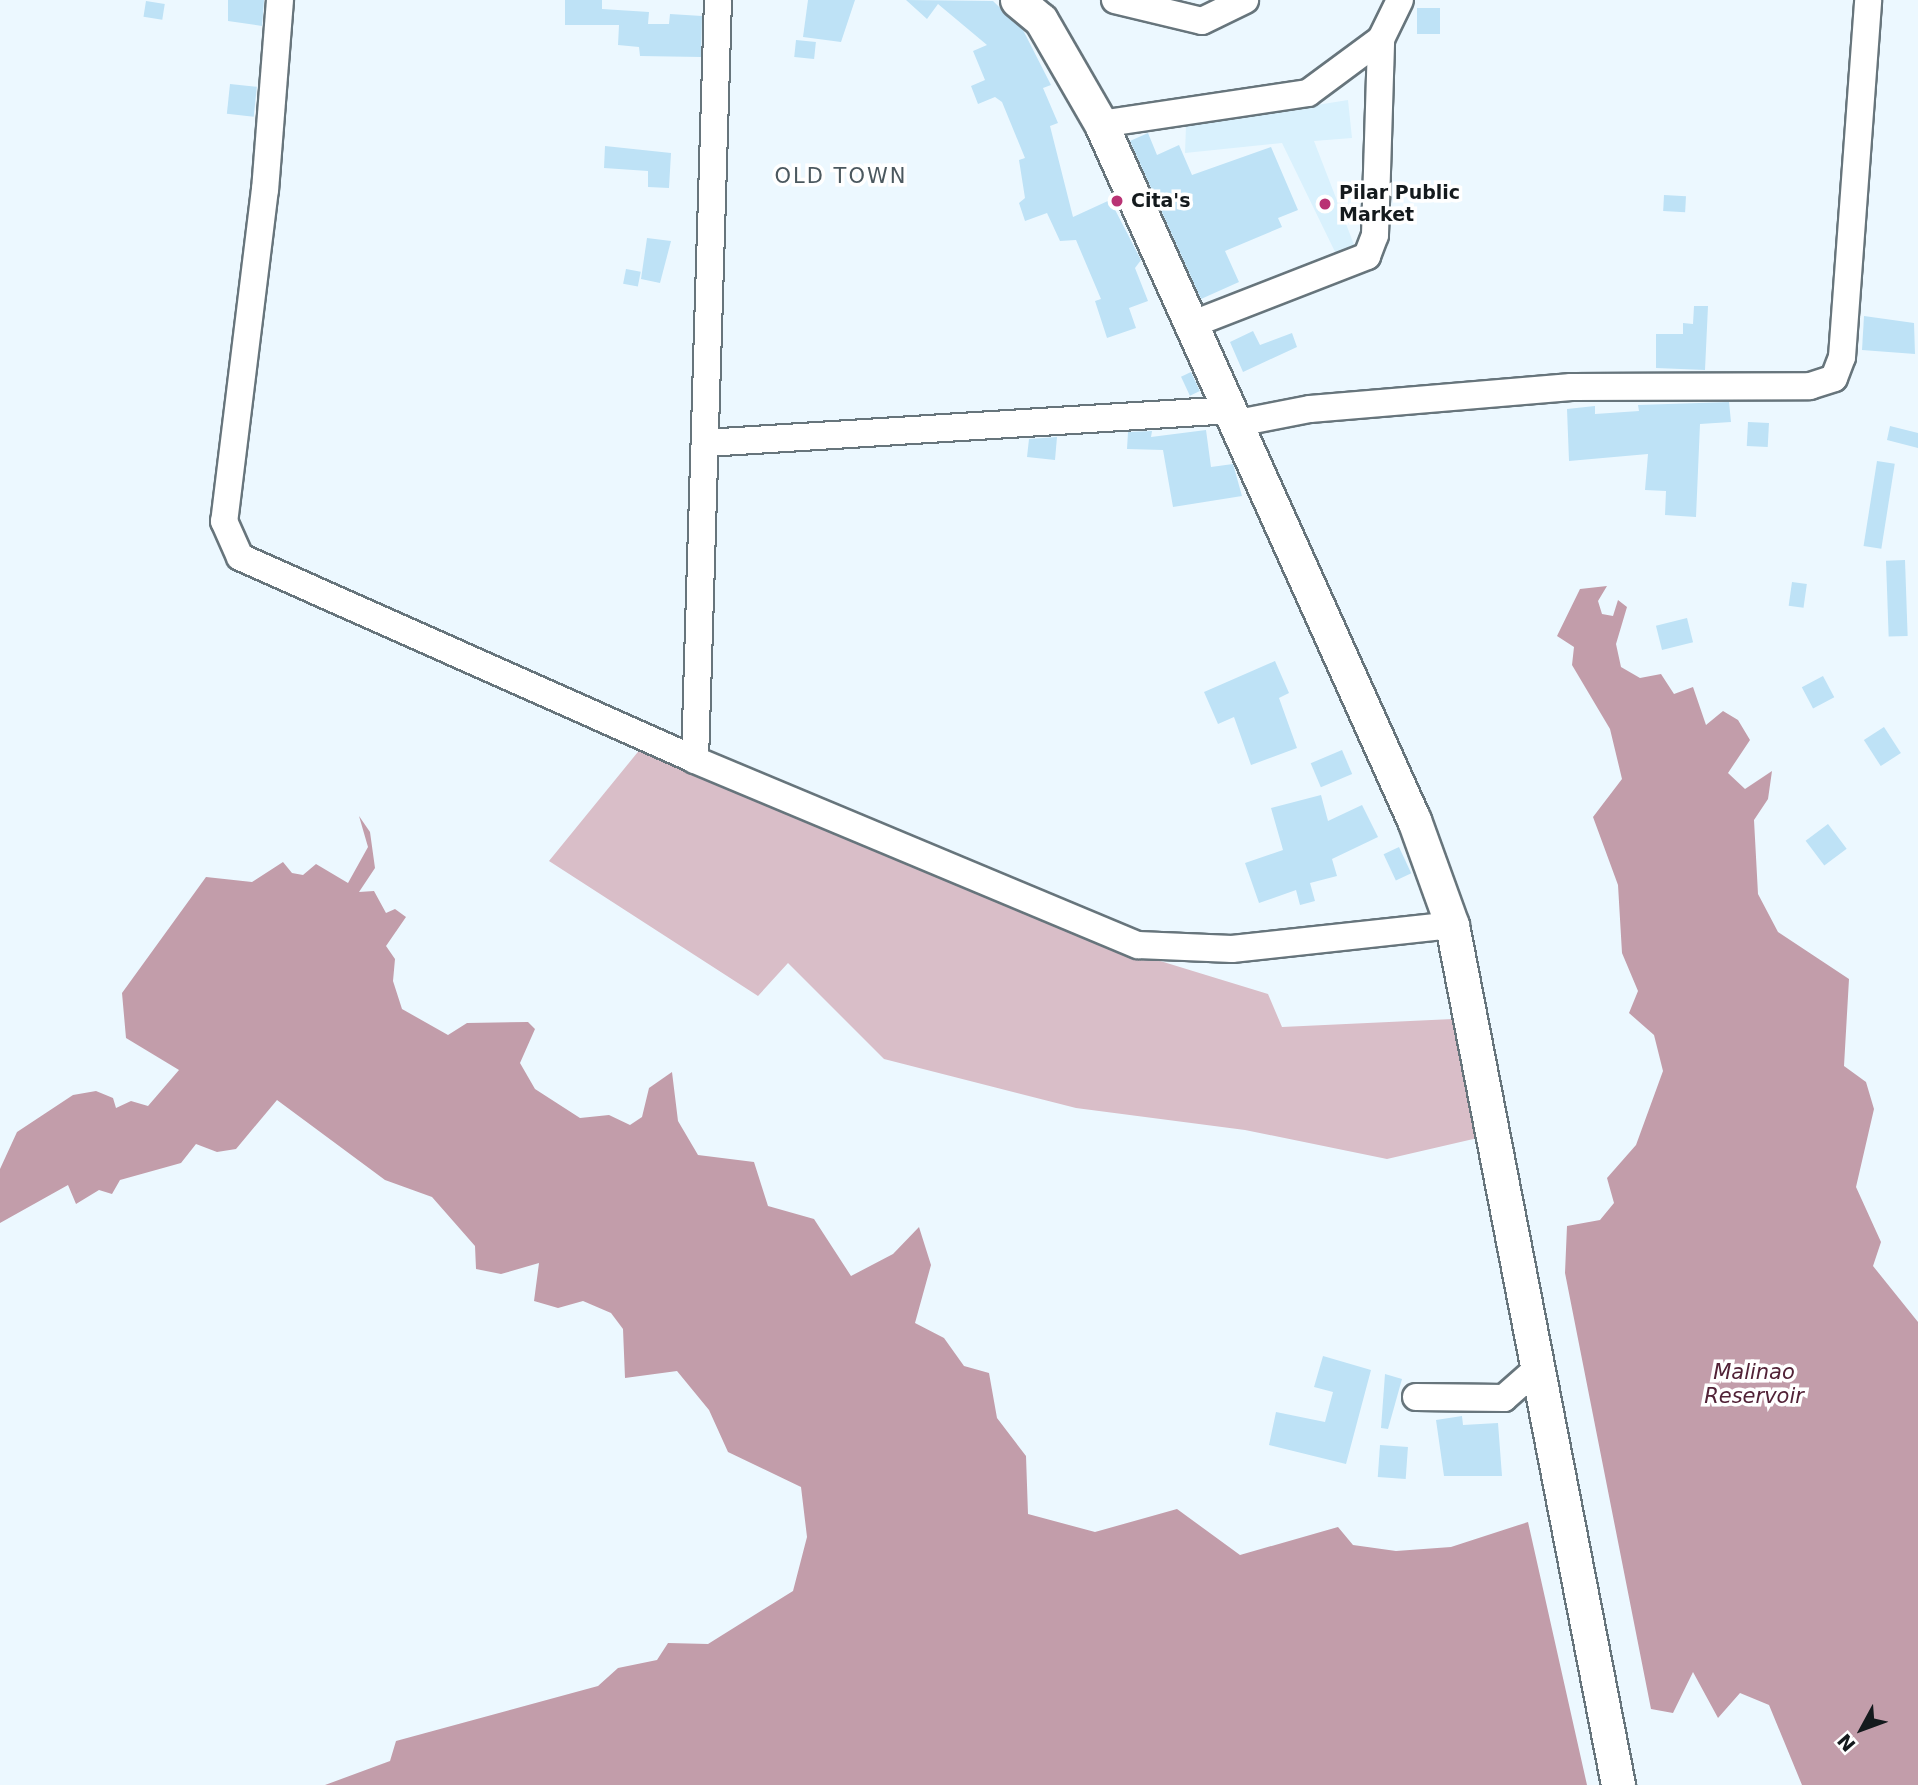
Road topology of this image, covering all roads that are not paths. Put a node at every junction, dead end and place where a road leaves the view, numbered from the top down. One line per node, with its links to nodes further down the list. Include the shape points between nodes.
1 (281, 0): 13 (street, via 265,189 224,521 230,542 240,557 268,571)
2 (719, 0): 12 (street)
3 (1115, 0): 4 (street, via 1202,22)
4 (1245, 0)
5 (1400, 0): 8 (street)
6 (1868, 0): 11 (street, via 1842,357 1834,378 1811,386 1571,387)
7 (1035, 7): 9 (main road)
8 (1381, 39): 9 (street, via 1308,93); 10 (street, via 1375,235 1367,256)
9 (1101, 124): 10 (main road)
10 (1193, 324): 11 (main road)
11 (1235, 416): 12 (street); 14 (main road, via 1414,820)
12 (706, 443): 13 (street)
13 (695, 760): 14 (street, via 1138,945 1232,949)
14 (1452, 925): 15 (main road)
15 (1538, 1368): 16 (street, via 1504,1398); 17 (main road)
16 (1416, 1397)
17 (1618, 1785)

